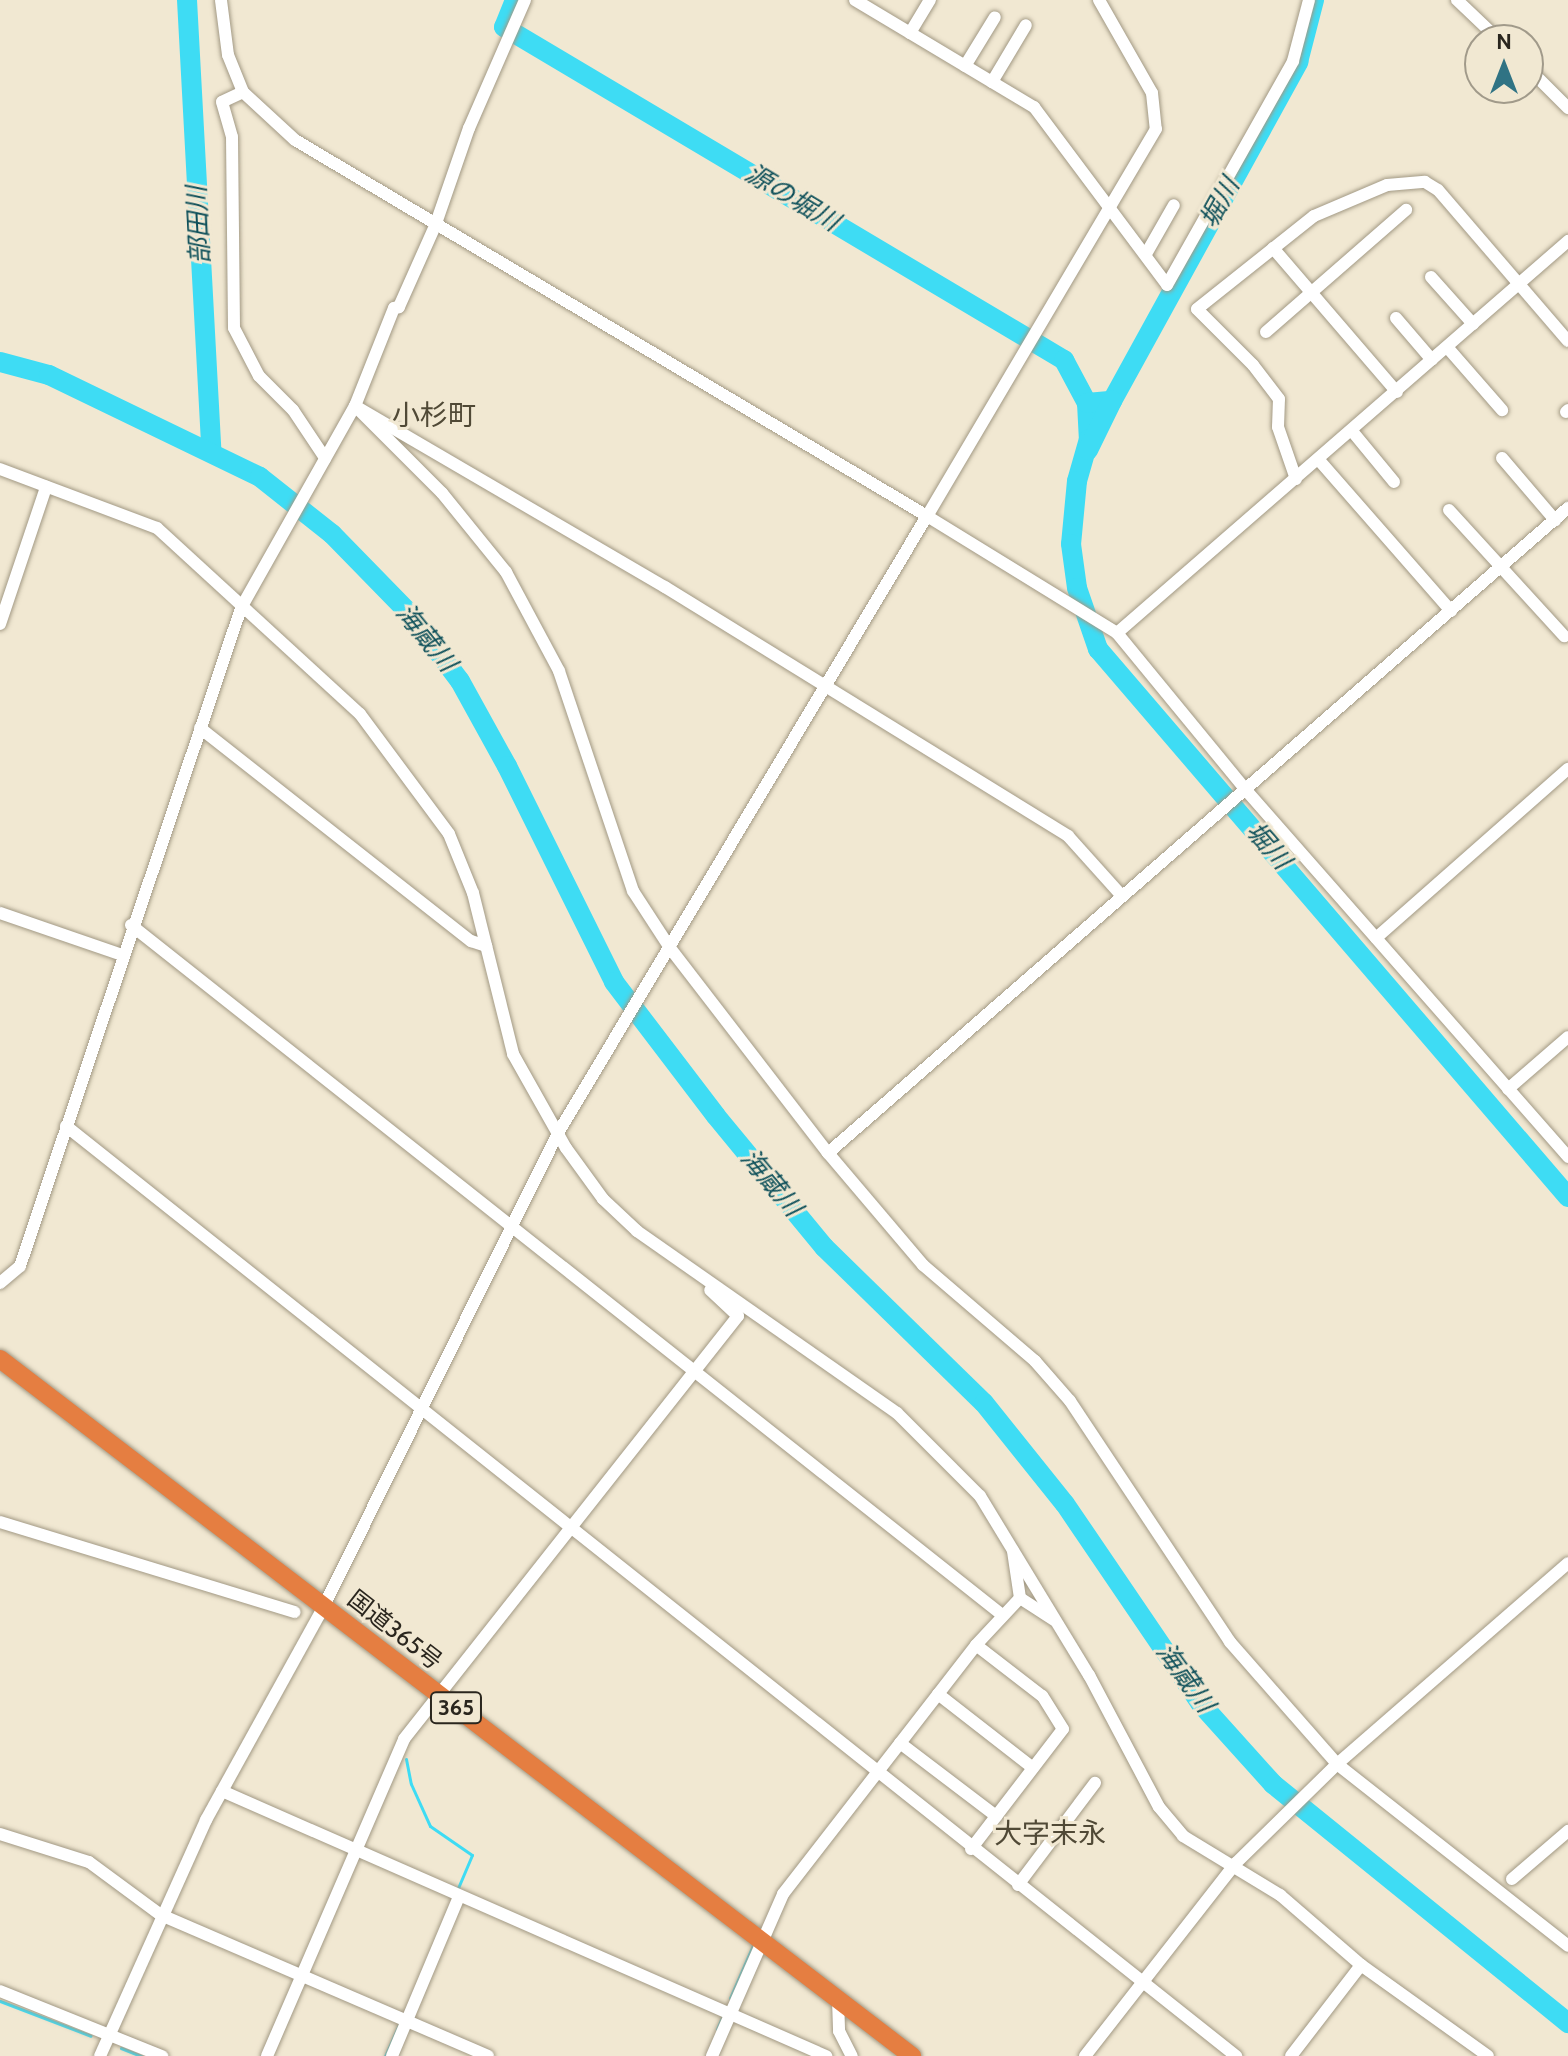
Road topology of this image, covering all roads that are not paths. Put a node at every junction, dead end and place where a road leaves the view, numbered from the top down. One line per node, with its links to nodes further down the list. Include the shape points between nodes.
1 (221, 0): 15 (street, via 228,55)
2 (525, 0): 20 (street, via 469,128)
3 (855, 0): 11 (street)
4 (930, 0): 11 (street)
5 (1099, 0): 18 (street, via 1152,93 1157,115 1156,129)
6 (1309, 0): 23 (street, via 1293,61 1167,285)
7 (1457, 0): 9 (street)
8 (995, 17): 12 (street)
9 (1482, 24)
10 (1026, 25): 13 (street)
11 (910, 33): 12 (street)
12 (965, 66): 13 (street)
13 (992, 82): 18 (street, via 1041,115)
14 (1544, 84): 16 (street)
15 (243, 92): 20 (street, via 295,140); 38 (street, via 222,102 232,137 234,328 259,376 293,410)
16 (1568, 108)
17 (1174, 205): 23 (street)
18 (1109, 206): 23 (street); 46 (street)
19 (1406, 210): 26 (street)
20 (435, 226): 34 (street, via 399,307 394,308); 46 (street)
21 (1568, 241): 25 (street)
22 (1273, 248): 25 (street, via 1334,205 1387,185 1425,182 1438,190); 26 (street); 41 (street, via 1197,309 1279,399 1278,427)
23 (1146, 254)
24 (1431, 277): 28 (street)
25 (1519, 285): 28 (street); 30 (street)
26 (1310, 292): 29 (street); 33 (street)
27 (1396, 318): 32 (street)
28 (1473, 324): 31 (street)
29 (1266, 332)
30 (1568, 341)
31 (1447, 347): 32 (street); 35 (street)
32 (1432, 360): 33 (street)
33 (1397, 392): 36 (street)
34 (355, 406): 38 (street); 54 (street, via 665,587); 63 (street, via 442,493 522,599 579,724 633,891)
35 (1502, 410)
36 (1352, 431): 39 (street); 42 (street)
37 (1502, 458): 47 (street)
38 (324, 459): 49 (street)
39 (1318, 459): 41 (street); 50 (street)
40 (0, 469): 43 (street)
41 (1296, 479): 52 (street)
42 (1394, 482)
43 (46, 487): 49 (street, via 157,528); 51 (street)
44 (1568, 508): 47 (street)
45 (1449, 510): 48 (street)
46 (927, 516): 52 (street); 54 (street)
47 (1555, 520): 48 (street)
48 (1499, 569): 50 (street); 53 (street)
49 (241, 608): 55 (street); 62 (street, via 360,714 426,797 465,871)
50 (1451, 611): 57 (street)
51 (0, 624)
52 (1117, 633): 57 (street)
53 (1564, 636)
54 (824, 690): 58 (street, via 1068,836); 63 (street)
55 (200, 728): 60 (street); 62 (street, via 471,941)
56 (1568, 769): 61 (street)
57 (1243, 791): 58 (street); 61 (street)
58 (1122, 896): 69 (street)
59 (0, 913): 64 (street)
60 (131, 925): 64 (street); 71 (street)
61 (1376, 938): 66 (street)
62 (486, 946): 68 (street, via 513,1054)
63 (670, 948): 68 (street); 69 (street)
64 (122, 955): 67 (street)
65 (1568, 1037): 66 (street)
66 (1508, 1089): 70 (street)
67 (66, 1126): 73 (street, via 20,1266); 76 (street)
68 (558, 1133): 71 (street); 72 (street, via 603,1199)
69 (828, 1153): 90 (street, via 923,1265 1035,1361 1070,1401 1230,1642)
70 (1568, 1157)
71 (509, 1224): 75 (street); 76 (street)
72 (688, 1268): 75 (street, via 738,1316); 79 (street, via 897,1413 980,1496)
73 (0, 1283)
74 (0, 1359): 82 (highway, 国道365号 / 365)
75 (694, 1371): 78 (street); 84 (street)
76 (420, 1408): 78 (street); 82 (street)
77 (0, 1522): 83 (street)
78 (573, 1527): 87 (street); 92 (street)
79 (1012, 1544): 81 (street); 85 (street)
80 (1568, 1563): 90 (street)
81 (1020, 1598): 84 (street); 85 (street)
82 (324, 1606): 87 (highway, 国道365号 / 365); 94 (street)
83 (295, 1612)
84 (1001, 1614): 86 (street)
85 (1060, 1624): 100 (street, via 1159,1807 1183,1836)
86 (976, 1645): 88 (street); 91 (street, via 1042,1696 1063,1729)
87 (438, 1694): 99 (street, via 404,1739); 105 (highway, 国道365号 / 365)
88 (938, 1694): 89 (street); 91 (street)
89 (900, 1743): 92 (street); 95 (street)
90 (1337, 1764): 100 (street); 106 (street)
91 (1033, 1768): 95 (street)
92 (879, 1770): 98 (street); 105 (street, via 783,1894)
93 (1095, 1783): 102 (street)
94 (222, 1791): 99 (street); 104 (street)
95 (996, 1816): 98 (street)
96 (1568, 1831): 101 (street)
97 (0, 1834): 104 (street, via 89,1862)
98 (971, 1849): 102 (street)
99 (356, 1853): 103 (street); 108 (street)
100 (1234, 1866): 107 (street, via 1280,1895); 109 (street)
101 (1512, 1879)
102 (1018, 1885): 109 (street)
103 (459, 1897): 112 (street); 113 (street)
104 (161, 1915): 108 (street); 114 (street)
105 (761, 1941): 111 (highway, 国道365号 / 365); 112 (street)
106 (1568, 1946)
107 (1361, 1965): 126 (street); 127 (street)
108 (302, 1975): 113 (street); 117 (street)
109 (1142, 1983): 124 (street); 125 (street)
110 (0, 1991): 114 (street)
111 (838, 2000): 122 (street, via 839,2031); 123 (highway, 国道365号 / 365)
112 (729, 2015): 120 (street); 121 (street)
113 (407, 2021): 118 (street); 119 (street)
114 (109, 2035): 115 (street); 116 (street)
115 (100, 2056)
116 (162, 2056)
117 (267, 2056)
118 (392, 2056)
119 (488, 2056)
120 (712, 2056)
121 (826, 2056)
122 (852, 2056)
123 (912, 2056)
124 (1085, 2056)
125 (1236, 2056)
126 (1291, 2056)
127 (1488, 2056)

